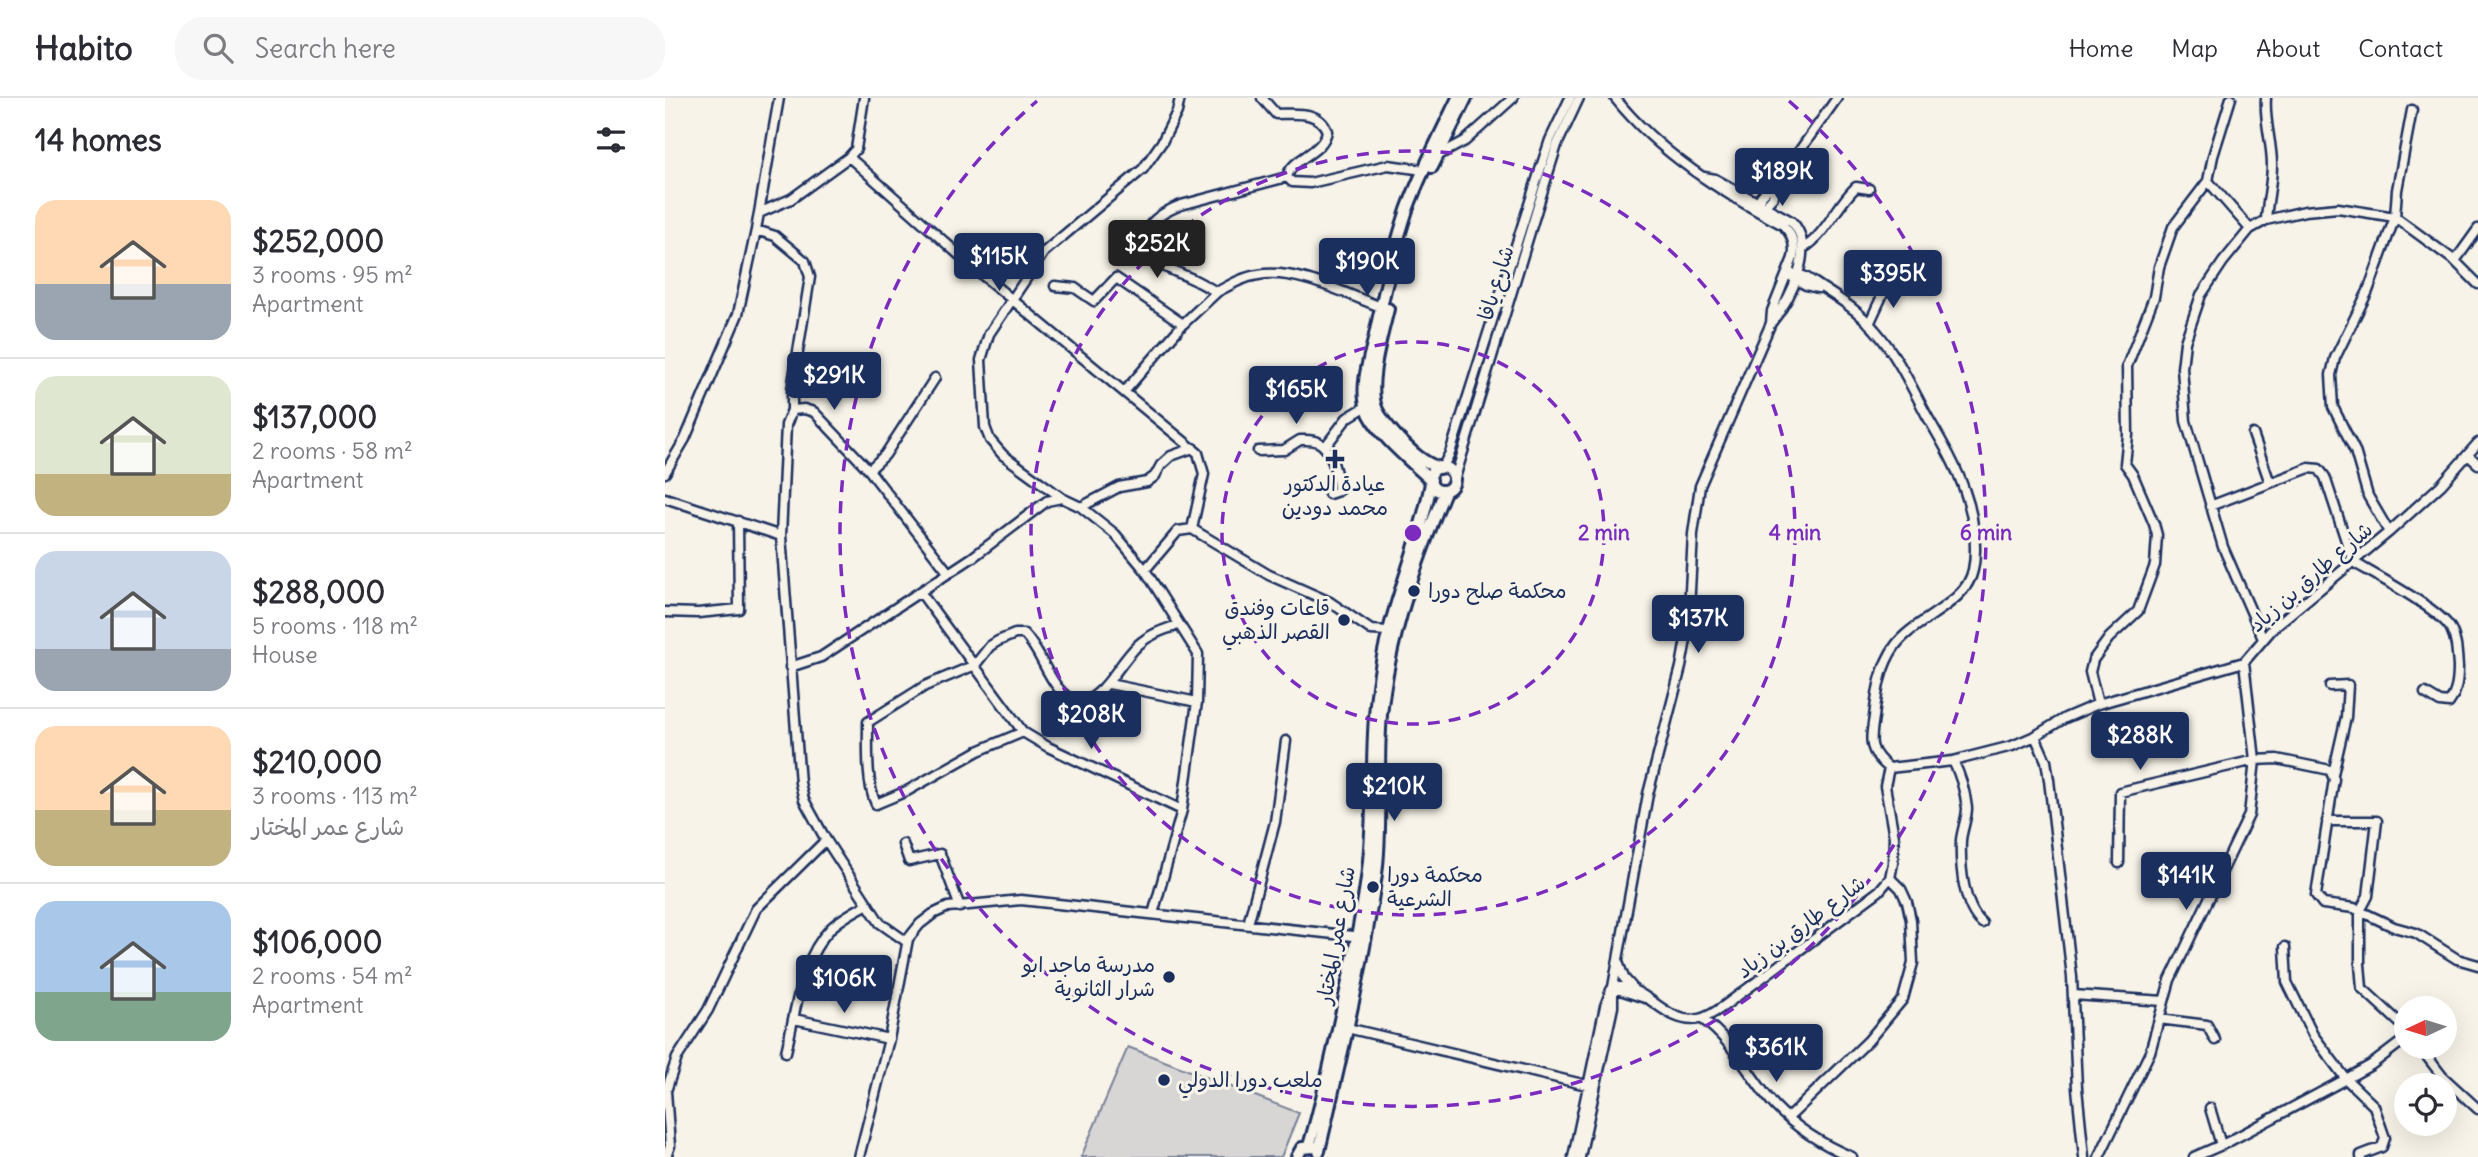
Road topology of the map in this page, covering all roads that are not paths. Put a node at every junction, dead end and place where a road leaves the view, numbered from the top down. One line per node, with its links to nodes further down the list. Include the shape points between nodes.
1 (779, 98): 20 (street)
2 (864, 98): 14 (street, via 856,149)
3 (1180, 98): 33 (street, via 1162,142 1143,170 1044,252)
4 (1262, 98): 16 (street, via 1276,114 1312,115 1327,131 1323,143 1289,169)
5 (1458, 98): 15 (main road)
6 (1466, 98): 15 (main road)
7 (1513, 98): 15 (street, via 1465,141)
8 (1615, 98): 19 (street, via 1653,140 1704,177)
9 (1837, 98): 19 (street, via 1766,191)
10 (2231, 98): 17 (street)
11 (2266, 98): 22 (street, via 2272,168)
12 (1577, 99): 48 (street, شارع يافا, via 1542,162 1450,453); 51 (street, شارع يافا, via 1557,145)
13 (2412, 110): 21 (street)
14 (849, 158): 20 (street, via 791,199); 33 (street)
15 (1430, 162): 16 (street, via 1388,165 1310,183 1291,182); 34 (main road, via 1397,243); 48 (main road, via 1402,246 1374,395 1385,425 1425,463)
16 (1287, 177): 32 (street, via 1181,205 1161,215 1147,230 1144,244 1149,258)
17 (2208, 180): 23 (street); 79 (street, via 2173,228 2158,267 2154,297 2127,363 2125,464 2154,524 2155,565 2138,611 2109,638 2094,660 2090,672)
18 (1869, 189): 26 (street, via 1856,187)
19 (1760, 207): 26 (street, via 1796,226); 28 (street, via 1789,231 1795,250)
20 (759, 213): 25 (street)
21 (2395, 217): 22 (street, via 2339,208); 27 (street); 62 (street, via 2331,375 2333,407 2355,451 2368,496)
22 (2266, 220): 23 (street)
23 (2250, 229): 58 (street, via 2201,295 2185,342 2186,421)
24 (2478, 229): 27 (street)
25 (756, 230): 40 (street, via 775,236 805,261 810,277); 50 (street, via 738,314 685,439)
26 (1804, 248): 28 (street)
27 (2455, 261): 30 (street)
28 (1793, 275): 36 (street, via 1824,289); 102 (street, via 1700,486 1688,628 1648,794)
29 (1888, 283): 36 (street)
30 (2478, 284)
31 (1055, 286): 35 (street, via 1075,288 1094,301 1116,278)
32 (1217, 292): 34 (street, via 1243,279 1277,273); 35 (street)
33 (1012, 299): 38 (street); 57 (street, via 989,334 981,360 985,427 1003,455)
34 (1381, 307): 39 (main road, via 1365,386)
35 (1183, 324): 38 (street)
36 (1869, 324): 85 (street, via 1891,350 1958,473 1969,507 1975,551 1973,571 1964,590 1907,633 1886,662 1871,745 1874,756)
37 (935, 378): 49 (street, via 885,455)
38 (1125, 391): 44 (street)
39 (1367, 406): 43 (street, via 1347,418); 52 (main road, via 1385,435)
40 (792, 410): 49 (street, via 814,412); 63 (street, via 786,425)
41 (2253, 434): 53 (street)
42 (2478, 443): 46 (street, شارع طارق بن زياد)
43 (1325, 447): 45 (street, via 1300,440 1284,450); 55 (street, via 1338,477 1338,491)
44 (1193, 448): 59 (street, via 1171,456 1147,482 1119,487); 61 (street, via 1204,474)
45 (1258, 451)
46 (2468, 455): 47 (street); 62 (street, شارع طارق بن زياد)
47 (2478, 464)
48 (1440, 468): 51 (main road, via 1452,473); 52 (main road)
49 (869, 470): 66 (street)
50 (665, 473)
51 (1454, 481): 54 (main road)
52 (1431, 482): 54 (main road); 70 (main road, شارع عمر المختار)
53 (2270, 483): 58 (street); 64 (street, via 2309,468 2319,469)
54 (1445, 491): 99 (main road, شارع عمر المختار, via 1414,574 1388,665 1381,716 1376,871)
55 (1329, 494)
56 (665, 498): 60 (street)
57 (1062, 498): 59 (street); 66 (street, via 1047,501)
58 (2210, 506): 71 (street)
59 (1081, 507): 65 (street, via 1115,534)
60 (738, 521): 63 (street); 68 (street, via 740,609)
61 (1192, 529): 65 (street, via 1178,531); 70 (street, via 1269,575 1330,602 1371,630)
62 (2389, 532): 64 (street, شارع طارق بن زياد)
63 (781, 536): 74 (street)
64 (2353, 562): 71 (street, شارع طارق بن زياد); 77 (street, via 2401,589 2450,627 2457,647 2455,694 2449,702 2440,702)
65 (1145, 570): 69 (street)
66 (948, 572): 67 (street)
67 (921, 593): 73 (street); 74 (street, via 821,657)
68 (665, 612)
69 (1178, 625): 75 (street, via 1139,644); 78 (street, via 1198,654)
70 (1388, 631): 99 (main road, شارع عمر المختار, via 1375,710)
71 (2263, 639): 72 (street, شارع طارق بن زياد)
72 (2244, 662): 79 (street, شارع طارق بن زياد); 83 (street)
73 (975, 665): 75 (street, via 989,646 1022,633 1058,687 1075,702 1083,703); 80 (street); 80 (street, via 925,687 869,722 870,775 876,804)
74 (790, 667): 89 (street, via 800,783)
75 (1109, 684): 78 (street)
76 (2330, 686): 86 (street, via 2349,685)
77 (2425, 693)
78 (1197, 702): 87 (street)
79 (2098, 704): 81 (street, شارع طارق بن زياد)
80 (1023, 732): 87 (street)
81 (2035, 736): 84 (street, شارع طارق بن زياد); 106 (street, via 2048,771)
82 (1286, 741): 98 (street, via 1275,822)
83 (2255, 760): 86 (street, via 2277,759 2327,768); 91 (street, via 2120,792); 107 (street, via 2247,822 2187,943)
84 (1953, 761): 85 (street, شارع طارق بن زياد); 97 (street, via 1961,776 1966,806 1961,842 1969,902)
85 (1889, 768): 92 (street, شارع طارق بن زياد, via 1885,786 1894,837)
86 (2333, 774): 88 (street)
87 (1182, 810): 96 (street)
88 (2327, 821): 95 (street, via 2316,895 2325,905); 95 (street, via 2377,821 2368,896)
89 (826, 840): 93 (street); 127 (street, via 757,909 708,1010 677,1058 666,1091 670,1146)
90 (903, 844): 94 (street, via 909,861 940,854)
91 (2119, 863)
92 (1889, 878): 111 (street, شارع طارق بن زياد, via 1879,891); 123 (street, via 1901,889 1911,920 1913,963 1903,999 1868,1041)
93 (868, 904): 100 (street, via 880,923); 110 (street, via 831,928 813,952)
94 (960, 907): 96 (street, via 1021,900); 100 (street, via 933,914)
95 (2360, 912): 103 (street, via 2416,933 2457,959); 109 (street, via 2363,988)
96 (1153, 914): 98 (street)
97 (1982, 923)
98 (1248, 924): 99 (street)
99 (1361, 936): 113 (main road, شارع عمر المختار)
100 (907, 942): 114 (street)
101 (2285, 947): 119 (street, via 2287,982 2313,1035)
102 (1618, 960): 104 (street); 105 (street)
103 (2478, 965)
104 (1613, 987): 105 (street); 108 (street); 120 (street, via 1605,1006)
105 (1631, 991): 108 (street); 111 (street, via 1681,1018)
106 (2073, 995): 107 (street); 133 (street)
107 (2164, 1001): 112 (street)
108 (1613, 1007): 120 (street)
109 (2394, 1017)
110 (794, 1019): 114 (street); 117 (street)
111 (1702, 1019): 123 (street, via 1722,1035)
112 (2159, 1019): 115 (street, via 2207,1025); 134 (street, via 2142,1071)
113 (1342, 1027): 120 (street); 125 (main road, شارع عمر المختار)
114 (888, 1039): 128 (street)
115 (2215, 1040)
116 (2394, 1049): 119 (street)
117 (786, 1052)
118 (2429, 1059): 122 (street)
119 (2346, 1079): 124 (street); 136 (street, via 2374,1106 2385,1138 2382,1147)
120 (1592, 1086): 130 (street); 131 (street)
121 (2210, 1108): 124 (street)
122 (2478, 1109)
123 (1788, 1118): 126 (street)
124 (2221, 1145): 135 (street)
125 (1319, 1153): 129 (main road, via 1302,1148)
126 (1833, 1153): 132 (street)
127 (666, 1157)
128 (859, 1157)
129 (1297, 1157)
130 (1573, 1157)
131 (1580, 1157)
132 (1852, 1157)
133 (2084, 1157)
134 (2099, 1157)
135 (2195, 1157)
136 (2361, 1157)

